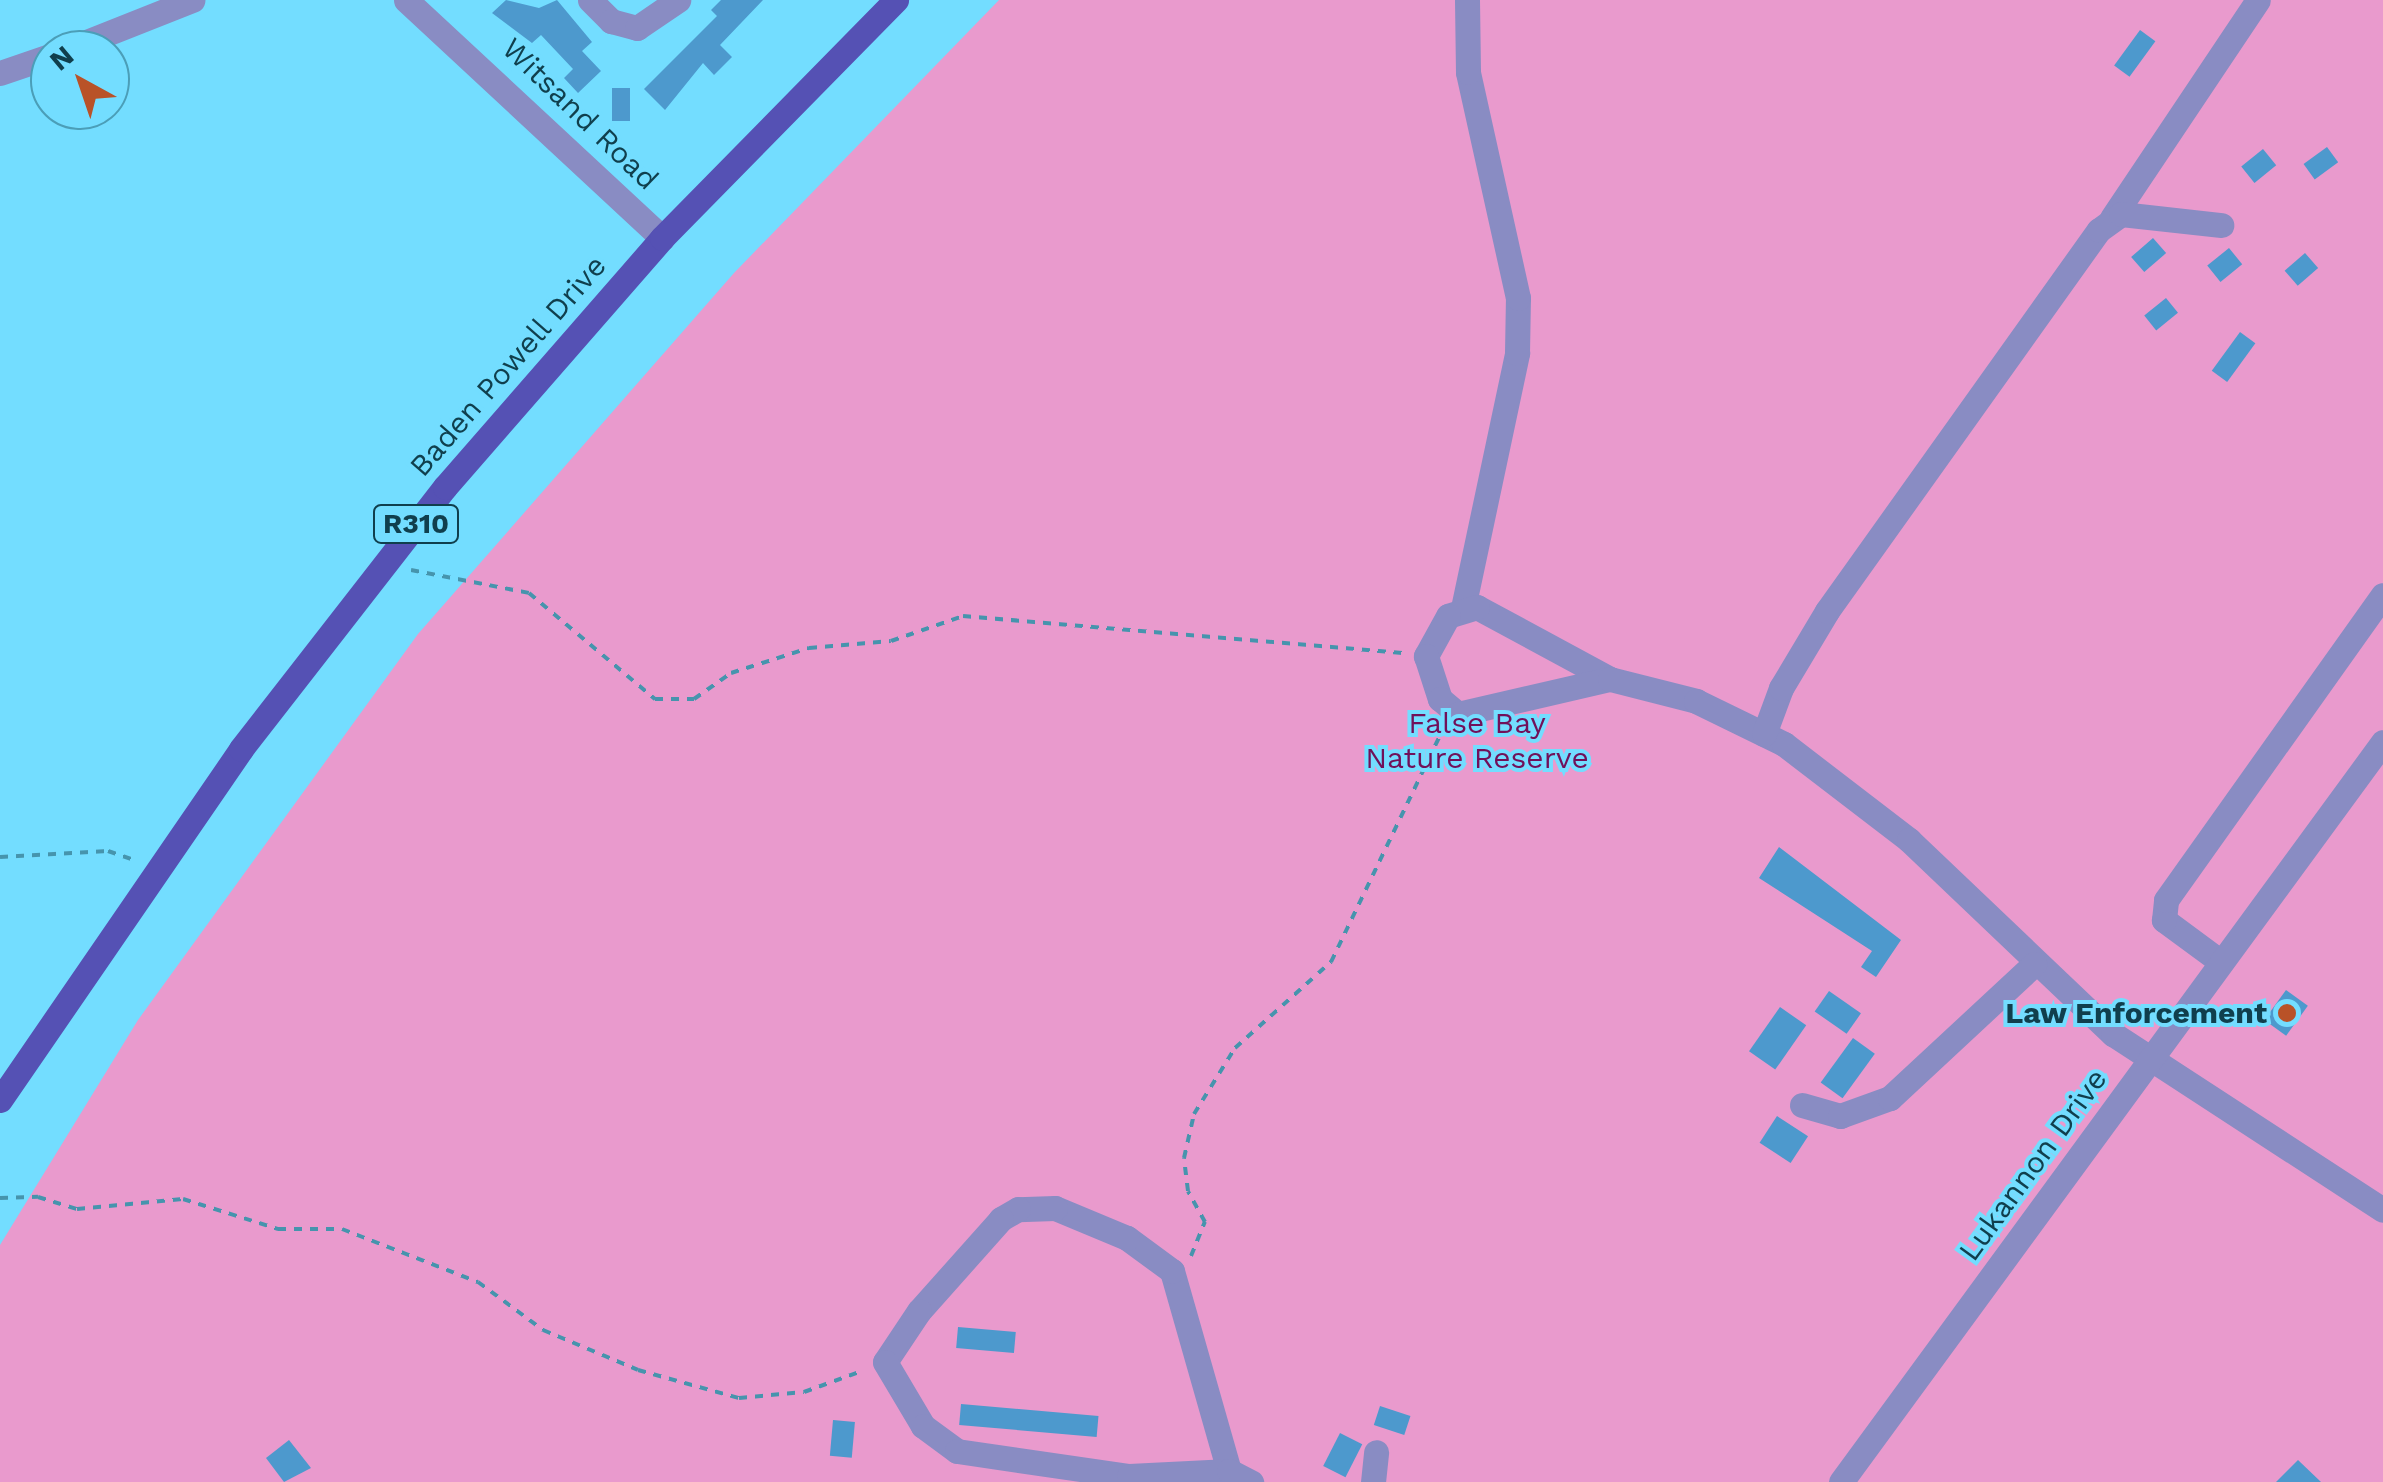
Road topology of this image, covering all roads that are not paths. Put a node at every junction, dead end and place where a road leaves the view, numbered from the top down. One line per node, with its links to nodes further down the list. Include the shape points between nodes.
1 (192, 0): 8 (street)
2 (406, 0): 13 (street, Witsand Road)
3 (590, 0): 4 (street, via 611,21 637,28)
4 (678, 0)
5 (896, 0): 13 (main road, Baden Powell Drive / R310)
6 (1467, 0): 15 (street, via 1468,72 1518,298 1516,354)
7 (2258, 0): 11 (street)
8 (116, 30)
9 (30, 63): 10 (street)
10 (0, 73)
11 (2112, 218): 12 (street); 17 (street, via 1818,625)
12 (2221, 225)
13 (662, 238): 22 (main road, Baden Powell Drive / R310, via 382,566 153,872)
14 (2383, 595): 19 (street, via 2166,900 2164,920)
15 (1463, 608): 16 (street, via 1504,618); 16 (street, via 1439,627 1426,656 1432,684 1451,710 1478,712)
16 (1610, 679): 17 (street, via 1696,702)
17 (1764, 734): 20 (street, via 1908,840)
18 (2383, 742): 19 (street, Lukannon Drive)
19 (2221, 962): 21 (street, Lukannon Drive)
20 (2034, 964): 21 (street, via 2113,1034); 23 (street, via 1890,1098 1840,1116)
21 (2153, 1056): 24 (street); 28 (street, Lukannon Drive)
22 (0, 1100)
23 (1802, 1105)
24 (2383, 1210)
25 (1376, 1452): 27 (street)
26 (1240, 1476): 26 (street, via 1130,1476 958,1451 923,1426 885,1362 940,1286 1018,1208 1055,1208 1126,1238 1165,1262 1180,1283)
27 (1373, 1482)
28 (1841, 1482)

